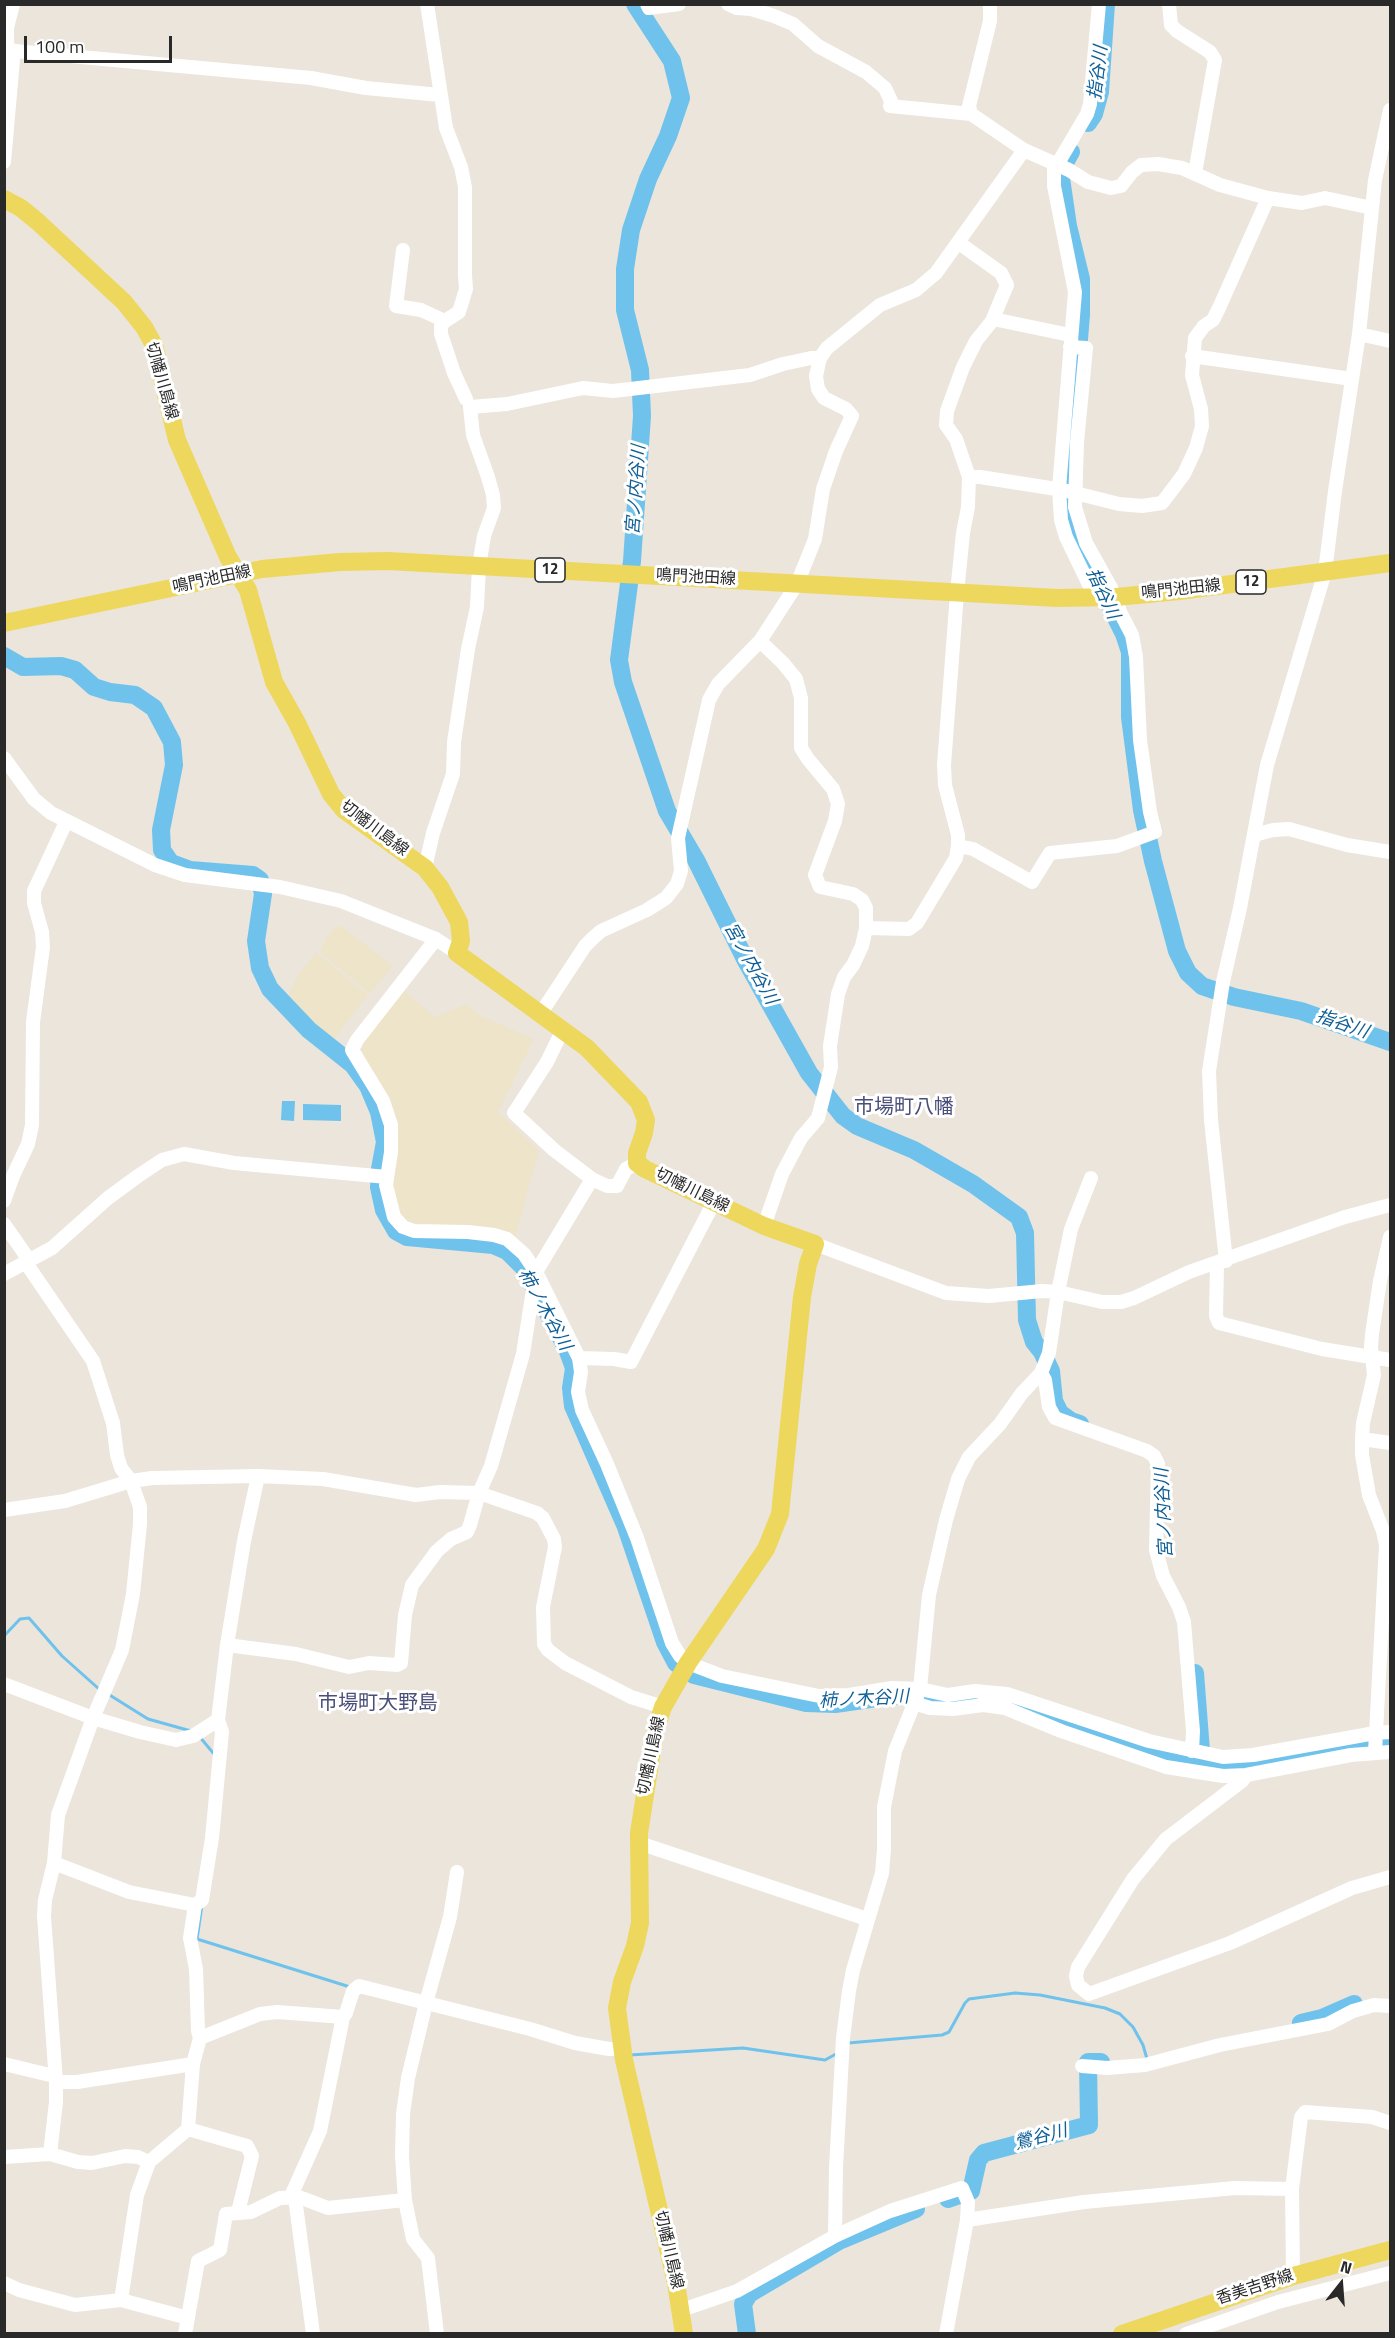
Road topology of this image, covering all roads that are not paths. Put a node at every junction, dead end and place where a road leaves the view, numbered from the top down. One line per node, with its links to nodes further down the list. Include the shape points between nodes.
1 (13, 4): 9 (street)
2 (427, 4): 10 (street)
3 (646, 4): 4 (street, via 649,8)
4 (679, 4)
5 (728, 4): 11 (street, via 793,24 818,46 866,72 885,88 890,106)
6 (990, 4): 11 (street, via 990,21 969,106)
7 (1099, 4): 15 (street, via 1090,104)
8 (1169, 4): 16 (street, via 1171,25 1210,52 1215,60)
9 (7, 51): 10 (street, via 300,76 366,88); 14 (street, via 13,60)
10 (440, 95): 23 (street, via 465,187 466,216 466,289 459,312)
11 (971, 114): 13 (street)
12 (1390, 119): 19 (street)
13 (1024, 150): 15 (street); 20 (street)
14 (4, 162)
15 (1061, 167): 16 (street, via 1088,182 1111,188 1121,186 1141,165 1158,164); 26 (street, via 1054,170 1054,186 1075,292)
16 (1195, 173): 17 (street, via 1220,185)
17 (1268, 198): 19 (street, via 1302,203 1325,198); 27 (street, via 1213,320 1195,338)
18 (4, 199): 36 (main road, 切幡川島線, via 21,208 70,250 144,327 160,365 177,440)
19 (1372, 208): 24 (street)
20 (959, 243): 22 (street, via 1001,273 1007,285); 28 (street, via 936,273 916,290 880,305)
21 (403, 250): 23 (street, via 396,306 421,310)
22 (993, 319): 26 (street); 31 (street, via 963,367 947,411 946,425 956,439)
23 (445, 321): 30 (street, via 441,334)
24 (1359, 334): 25 (street); 29 (street)
25 (1390, 341)
26 (1074, 344): 32 (street, via 1086,348)
27 (1192, 356): 29 (street); 32 (street, via 1202,426 1184,474 1162,502 1142,506 1119,504)
28 (820, 358): 34 (street, via 750,375 613,391 583,388 507,404 470,407 472,435 494,508); 37 (street, via 818,389 824,398 852,416 823,489 815,539)
29 (1352, 379): 35 (street)
30 (466, 399)
31 (969, 477): 32 (street); 38 (street)
32 (1068, 491): 39 (street); 39 (street, via 1061,520 1066,537)
33 (1390, 563): 35 (main road, 鳴門池田線 / 12)
34 (479, 566): 36 (main road, 鳴門池田線 / 12, via 340,562); 37 (main road, 鳴門池田線 / 12); 47 (street, via 477,607 454,742 453,774)
35 (1324, 572): 39 (main road, 鳴門池田線 / 12); 44 (street, via 1271,746)
36 (238, 574): 40 (main road, 鳴門池田線 / 12); 47 (main road, 切幡川島線, via 251,599 274,682 331,794 344,810)
37 (797, 584): 38 (main road, 鳴門池田線 / 12); 41 (street)
38 (957, 592): 39 (main road, 鳴門池田線 / 12); 45 (street, via 944,765)
39 (1106, 597): 45 (street, via 1132,634 1140,740 1155,832 1117,846 1050,853 1032,882 973,849)
40 (4, 624)
41 (760, 641): 48 (street, via 796,680 801,698 801,748 832,789 838,804 815,875 820,887 853,894 862,900); 51 (street, via 718,684 709,700 678,838 681,871 677,884 666,898 593,938)
42 (4, 759): 43 (street, via 34,799)
43 (66, 822): 49 (street, via 155,865 185,875 315,894); 57 (street, via 34,891 43,947 33,1022 32,1125)
44 (1254, 835): 46 (street, via 1289,829); 64 (street, via 1209,1071)
45 (958, 846): 48 (street, via 956,858 916,923 909,929)
46 (1390, 852)
47 (425, 868): 50 (main road, 切幡川島線, via 459,922 461,941)
48 (866, 928): 61 (street, via 862,946 838,994 831,1067 818,1118 801,1138 782,1174)
49 (436, 939): 50 (street); 54 (street, via 352,1050 383,1101 391,1125)
50 (456, 953): 51 (main road, 切幡川島線)
51 (540, 1013): 52 (main road, 切幡川島線)
52 (563, 1029): 53 (main road, 切幡川島線, via 604,1063 639,1102 646,1120); 56 (street, via 514,1113)
53 (637, 1163): 56 (street, via 626,1169 617,1186); 58 (main road, 切幡川島線)
54 (387, 1177): 65 (street, via 234,1163 184,1154 162,1160 138,1176 52,1248); 67 (street, via 394,1217 403,1227 507,1239 524,1254)
55 (1091, 1178): 68 (street, via 1071,1229)
56 (592, 1179): 67 (street)
57 (4, 1201)
58 (714, 1202): 61 (main road, 切幡川島線); 69 (street, via 631,1362)
59 (1390, 1205): 64 (street, via 1345,1216)
60 (4, 1224): 65 (street, via 25,1254)
61 (764, 1226): 63 (main road, 切幡川島線)
62 (1390, 1237): 70 (street, via 1372,1334)
63 (815, 1244): 68 (street, via 946,1293 989,1296); 80 (main road, 切幡川島線, via 802,1297 778,1520 760,1559)
64 (1221, 1262): 68 (street, via 1120,1302); 70 (street, via 1216,1316 1219,1323)
65 (26, 1263): 66 (street); 76 (street, via 93,1360 113,1423 121,1468)
66 (4, 1274)
67 (537, 1284): 69 (street); 77 (street, via 523,1354 491,1466)
68 (1058, 1292): 72 (street, via 1049,1353)
69 (579, 1358): 80 (street, via 582,1410 637,1538 672,1643)
70 (1374, 1358): 71 (street); 73 (street)
71 (1390, 1360)
72 (1042, 1370): 82 (street, via 969,1457 958,1479 929,1595); 89 (street, via 1055,1418 1147,1451 1158,1464 1156,1550 1184,1622 1193,1731)
73 (1362, 1439): 74 (street); 87 (street, via 1369,1495 1386,1545)
74 (1390, 1443)
75 (258, 1476): 76 (street); 77 (street, via 323,1479 416,1495); 79 (street)
76 (131, 1481): 78 (street, via 65,1501); 84 (street, via 140,1507 133,1594 122,1650)
77 (479, 1493): 79 (street, via 467,1532 437,1551 412,1585 401,1663 349,1667 296,1654); 83 (street, via 537,1514 554,1539 543,1607 544,1644 548,1650 631,1697)
78 (4, 1510)
79 (227, 1645): 85 (street)
80 (685, 1667): 82 (street, via 819,1696 892,1688); 83 (main road, 切幡川島線)
81 (4, 1684): 84 (street)
82 (917, 1696): 89 (street, via 975,1690 1007,1694); 89 (street, via 930,1708 1005,1708 1061,1731); 96 (street, via 895,1751 884,1807 882,1873)
83 (663, 1707): 91 (main road, 切幡川島線, via 642,1803)
84 (93, 1718): 85 (street, via 176,1740 196,1734); 92 (street, via 58,1815)
85 (218, 1720): 95 (street, via 222,1732 212,1838)
86 (1390, 1732): 87 (street)
87 (1375, 1743): 88 (street); 89 (street, via 1253,1755); 90 (street)
88 (1390, 1752)
89 (1187, 1756): 90 (street, via 1223,1776)
90 (1246, 1774): 94 (street, via 1166,1839 1132,1879 1078,1967 1078,1985 1089,1994 1230,1943 1352,1888)
91 (639, 1843): 96 (street); 101 (main road, 切幡川島線, via 640,1923 616,2008)
92 (54, 1863): 95 (street, via 129,1892); 105 (street, via 44,1916)
93 (457, 1872): 97 (street, via 450,1917)
94 (1390, 1877)
95 (199, 1903): 100 (street, via 190,1938)
96 (867, 1919): 116 (street, via 853,1970 843,2038)
97 (426, 2006): 99 (street, via 354,1989); 101 (street); 113 (street, via 403,2114)
98 (1390, 2006): 104 (street, via 1374,2005 1328,2024 1220,2045 1145,2065)
99 (343, 2017): 100 (street, via 260,2014); 112 (street, via 320,2131)
100 (200, 2038): 103 (street)
101 (622, 2052): 122 (main road, 切幡川島線)
102 (4, 2064): 105 (street)
103 (193, 2064): 105 (street, via 77,2082); 107 (street)
104 (1087, 2066)
105 (55, 2079): 108 (street)
106 (1390, 2123): 111 (street, via 1372,2117 1305,2112 1301,2117)
107 (188, 2128): 110 (street); 114 (street, via 247,2146 252,2156)
108 (50, 2154): 109 (street); 110 (street, via 78,2162 125,2156)
109 (4, 2157)
110 (149, 2162): 121 (street, via 137,2195)
111 (1292, 2189): 115 (street, via 1235,2188 1108,2200); 119 (street)
112 (295, 2196): 113 (street, via 328,2208); 114 (street, via 280,2198 251,2212); 125 (street)
113 (405, 2200): 126 (street, via 413,2239 428,2258)
114 (238, 2212): 123 (street, via 226,2214 220,2250 198,2261)
115 (967, 2220): 116 (street, via 962,2188 890,2211); 128 (street)
116 (836, 2236): 122 (street, via 737,2291)
117 (1390, 2250): 119 (main road, 香美吉野線)
118 (1390, 2273): 130 (street, via 1278,2302)
119 (1293, 2276): 129 (main road, 香美吉野線)
120 (4, 2283): 121 (street, via 75,2306)
121 (121, 2300): 123 (street)
122 (682, 2310): 127 (main road, 切幡川島線)
123 (188, 2318): 124 (street)
124 (186, 2334)
125 (314, 2334)
126 (437, 2334)
127 (684, 2334)
128 (946, 2334)
129 (1122, 2334)
130 (1186, 2334)

